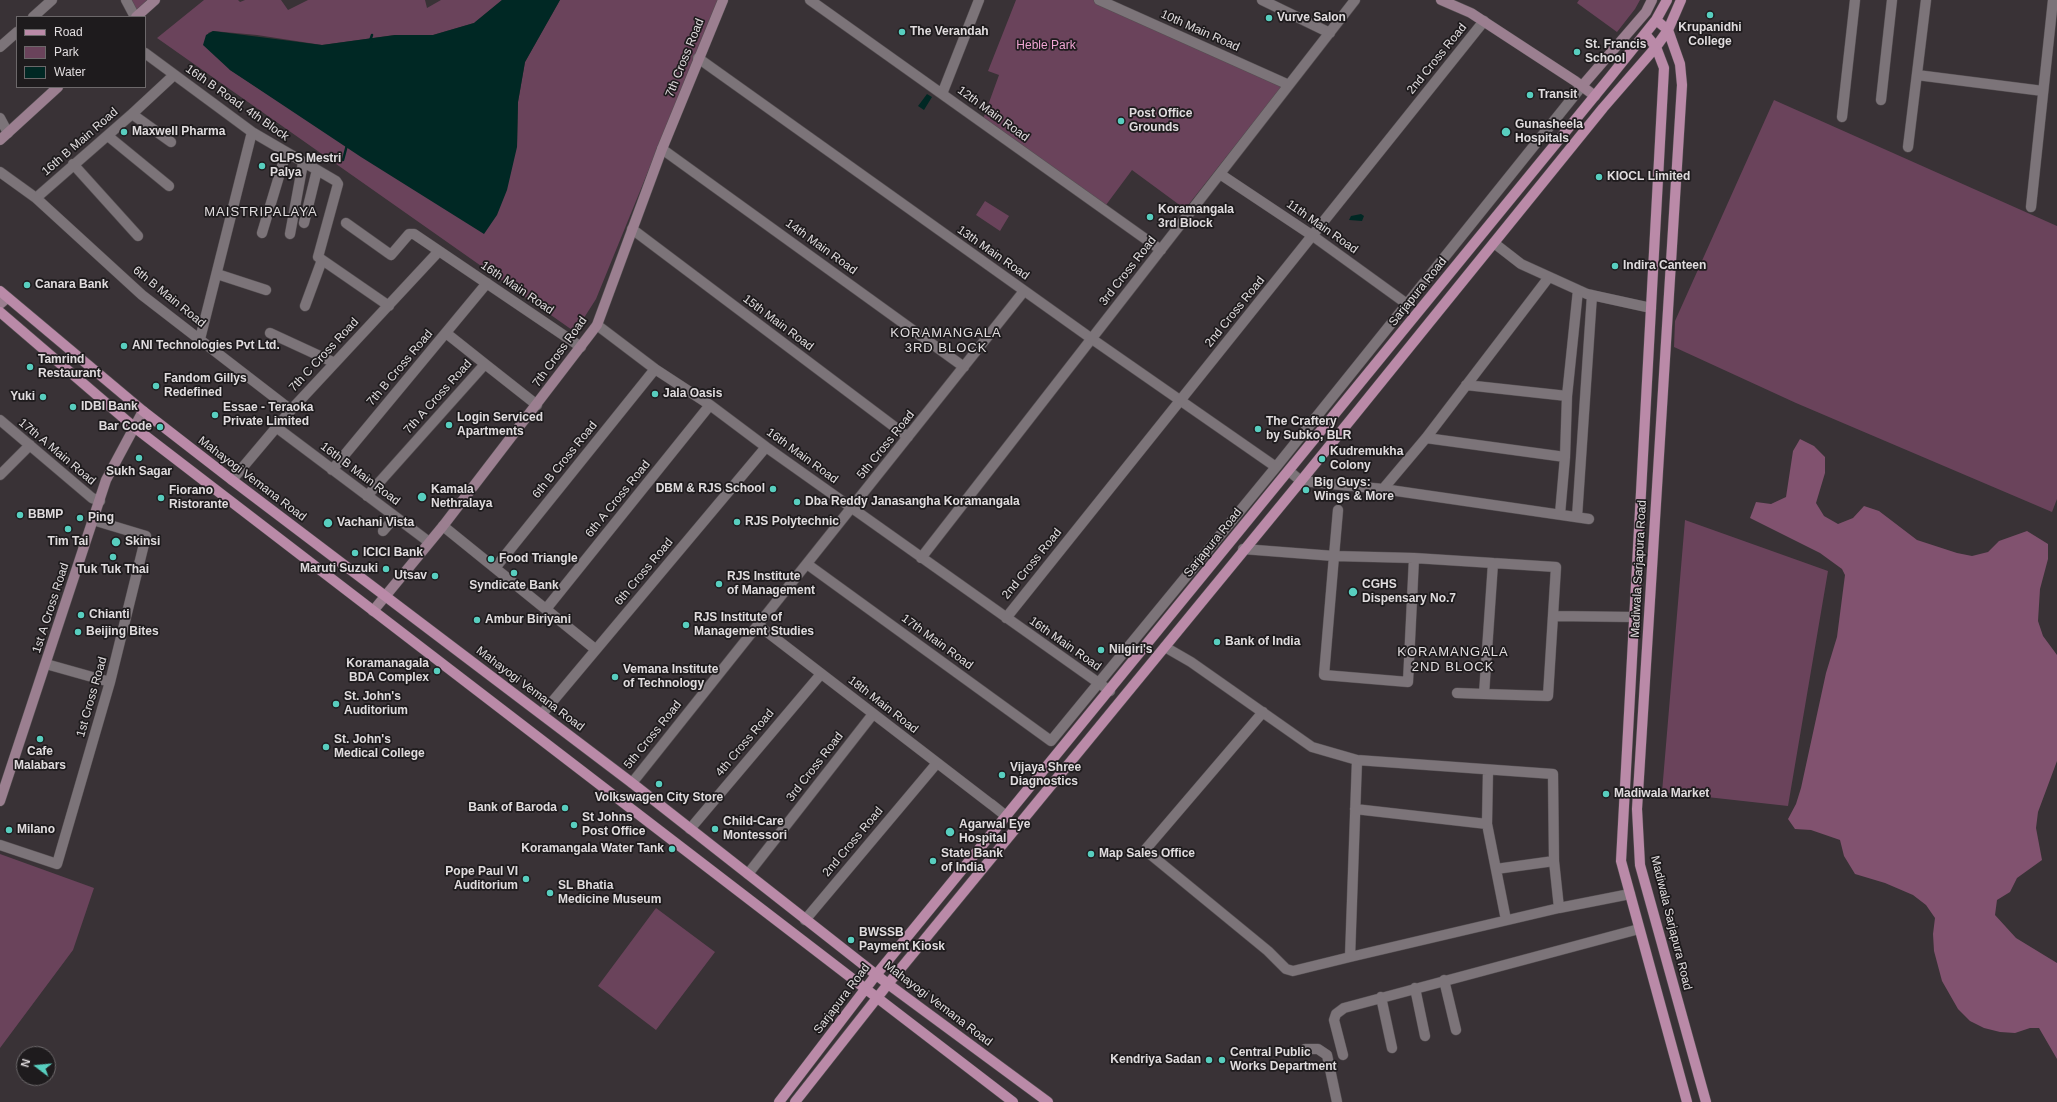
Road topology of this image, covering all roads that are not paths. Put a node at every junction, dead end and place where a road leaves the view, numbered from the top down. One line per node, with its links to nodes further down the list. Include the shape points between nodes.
1 (52, 0): 18 (street)
2 (126, 0): 19 (street)
3 (155, 0): 20 (street)
4 (723, 0): 30 (street, 7th Cross Road)
5 (810, 0): 37 (street, 12th Main Road)
6 (979, 0): 37 (street)
7 (1099, 0): 33 (street, 10th Main Road)
8 (1262, 0): 25 (street)
9 (1356, 0): 25 (street, 3rd Cross Road)
10 (1441, 0): 22 (street)
11 (1652, 0): 34 (street, Sarjapura Road, via 1646,12)
12 (1667, 0): 21 (main road, Sarjapura Road)
13 (1681, 0): 23 (main road)
14 (1855, 0): 41 (street)
15 (1892, 0): 39 (street)
16 (1926, 0): 32 (street)
17 (2054, 4): 36 (street)
18 (34, 16)
19 (135, 16)
20 (137, 16)
21 (1656, 20): 23 (main road); 26 (main road, Sarjapura Road)
22 (1484, 21): 34 (street); 64 (street, 2nd Cross Road)
23 (1668, 30): 28 (main road); 151 (main road, Madiwala Sarjapura Road, via 1680,64 1682,85)
24 (16, 33): 27 (street)
25 (1330, 33): 33 (street, 3rd Cross Road)
26 (1645, 34): 28 (main road, Madiwala Sarjapura Road); 38 (main road, Sarjapura Road)
27 (0, 47)
28 (1656, 47): 65 (main road); 82 (main road, Madiwala Sarjapura Road, via 1664,68)
29 (146, 54): 31 (street, 16th B Road, 4th Block)
30 (698, 58): 48 (street, 7th Cross Road); 76 (street, 13th Main Road)
31 (174, 75): 40 (street, 16th B Main Road); 43 (street, 16th B Road, 4th Block)
32 (1917, 75): 36 (street); 47 (street)
33 (1289, 85): 54 (street, 3rd Cross Road)
34 (1582, 86): 38 (street); 79 (street, Sarjapura Road)
35 (57, 88): 44 (street)
36 (2043, 91): 57 (street)
37 (942, 94): 67 (street, 12th Main Road)
38 (1595, 96): 66 (main road, Sarjapura Road)
39 (1881, 100)
40 (132, 114): 45 (street, 16th B Main Road); 46 (street)
41 (1842, 116)
42 (0, 118): 44 (street)
43 (252, 132): 49 (street, 16th B Road, 4th Block); 71 (street)
44 (4, 136)
45 (108, 136): 51 (street, 16th B Main Road); 55 (street)
46 (171, 142)
47 (1908, 147)
48 (662, 148): 60 (street, 7th Cross Road); 92 (street, 14th Main Road)
49 (286, 153): 50 (street, 16th B Road, 4th Block); 61 (street)
50 (302, 162): 52 (street, 16th B Road, 4th Block); 62 (street)
51 (73, 164): 56 (street, 16th B Main Road); 63 (street)
52 (317, 170): 59 (street); 70 (street, 16th B Road, 4th Block, via 338,183 318,257)
53 (0, 172): 56 (street)
54 (1220, 174): 64 (street, 11th Main Road); 67 (street, 3rd Cross Road)
55 (169, 186)
56 (36, 198): 87 (street, 6th B Main Road, via 142,295)
57 (2031, 208)
58 (346, 223): 68 (street, 16th Main Road, via 391,255 411,233)
59 (304, 224)
60 (632, 229): 84 (street, 7th Cross Road); 104 (street, 15th Main Road)
61 (262, 233)
62 (290, 234)
63 (138, 236)
64 (1313, 236): 79 (street, 11th Main Road); 96 (street, 2nd Cross Road)
65 (1494, 243): 69 (main road); 72 (street, via 1521,264)
66 (1470, 249): 69 (main road); 111 (main road, Sarjapura Road)
67 (1161, 250): 88 (street, 3rd Cross Road)
68 (439, 251): 73 (street, 16th Main Road); 81 (street, 7th C Cross Road)
69 (1482, 259): 114 (main road)
70 (322, 260): 80 (street); 81 (street)
71 (217, 274): 74 (street); 87 (street)
72 (1549, 277): 75 (street); 94 (street)
73 (487, 283): 85 (street, 7th B Cross Road); 89 (street, 16th Main Road)
74 (266, 290)
75 (1578, 290): 77 (street); 95 (street)
76 (1024, 291): 88 (street, 13th Main Road); 92 (street, 5th Cross Road)
77 (1592, 295): 82 (street); 122 (street)
78 (2, 298): 100 (main road, Mahayogi Vemana Road)
79 (1407, 304): 109 (street, Sarjapura Road)
80 (305, 306)
81 (389, 306): 90 (street, 7th C Cross Road)
82 (1651, 308): 139 (main road, Madiwala Sarjapura Road)
83 (0, 312): 102 (main road)
84 (598, 325): 89 (street, 7th Cross Road); 93 (street, 16th Main Road)
85 (446, 333): 91 (street); 110 (street, 7th B Cross Road)
86 (270, 334): 90 (street)
87 (200, 339): 99 (street, 6th B Main Road)
88 (1092, 339): 96 (street, 13th Main Road); 130 (street, 3rd Cross Road)
89 (581, 347): 98 (street, 7th Cross Road)
90 (335, 363): 99 (street, 7th C Cross Road)
91 (485, 364): 98 (street, 7th A Cross Road); 116 (street, 7th A Cross Road)
92 (964, 367): 104 (street, 5th Cross Road)
93 (655, 369): 97 (street, 16th Main Road); 134 (street, 6th B Cross Road)
94 (1466, 385): 95 (street); 105 (street)
95 (1567, 396): 108 (street)
96 (1180, 401): 109 (street, 13th Main Road); 140 (street, 2nd Cross Road)
97 (710, 405): 107 (street, 16th Main Road); 136 (street, 6th A Cross Road)
98 (537, 406): 125 (street, 7th Cross Road)
99 (290, 410): 103 (street, 7th C Cross Road)
100 (143, 411): 102 (street); 113 (main road, Mahayogi Vemana Road)
101 (0, 420): 106 (street, 17th A Main Road)
102 (134, 427): 117 (street, 1st A Cross Road, via 106,480); 137 (main road)
103 (276, 427): 110 (street, 16th B Main Road); 113 (street, 7th C Cross Road)
104 (908, 437): 118 (street, 5th Cross Road)
105 (1426, 438): 108 (street); 115 (street)
106 (30, 445): 112 (street); 117 (street, 17th A Main Road, via 92,498)
107 (766, 447): 118 (street, 16th Main Road); 143 (street, 6th Cross Road)
108 (1565, 457): 120 (street)
109 (1276, 467): 147 (street, Sarjapura Road)
110 (332, 470): 116 (street, 16th B Main Road)
111 (1289, 472): 114 (street); 148 (main road, Sarjapura Road)
112 (0, 475)
113 (232, 480): 135 (main road, Mahayogi Vemana Road)
114 (1301, 481): 115 (street); 128 (main road)
115 (1383, 489): 120 (street)
116 (367, 496): 121 (street, 16th B Main Road)
117 (100, 501): 124 (street, 1st A Cross Road)
118 (852, 508): 130 (street, 16th Main Road); 133 (street, 5th Cross Road)
119 (1338, 510): 129 (street)
120 (1560, 514): 122 (street)
121 (395, 517): 126 (street); 127 (street, 16th B Main Road)
122 (1577, 517): 123 (street)
123 (1589, 519)
124 (93, 520): 144 (street, 1st A Cross Road); 146 (street, 1st Cross Road, via 146,536)
125 (443, 526): 127 (street, 7th Cross Road); 134 (street)
126 (383, 531)
127 (429, 542): 135 (street, 7th Cross Road)
128 (1243, 549): 129 (street); 142 (main road)
129 (1334, 556): 131 (street); 131 (street, via 1324,675 1408,682)
130 (921, 558): 140 (street, 16th Main Road)
131 (1414, 558): 132 (street)
132 (1493, 563): 138 (street, via 1556,567); 150 (street)
133 (807, 564): 141 (street, 5th Cross Road); 156 (street, 17th Main Road)
134 (495, 568): 136 (street)
135 (385, 596): 137 (street, 7th Cross Road); 154 (main road, Mahayogi Vemana Road)
136 (546, 609): 143 (street)
137 (373, 611): 180 (main road)
138 (1553, 616): 139 (street); 150 (street, via 1548,696)
139 (1634, 617): 152 (main road, Madiwala Sarjapura Road)
140 (1006, 618): 147 (street, 16th Main Road)
141 (758, 625): 145 (street, 18th Main Road); 160 (street, 5th Cross Road)
142 (1165, 647): 153 (street, via 1192,662); 178 (main road)
143 (595, 649): 154 (street, 6th Cross Road)
144 (46, 664): 146 (street); 161 (street, 1st A Cross Road)
145 (821, 674): 155 (street, 18th Main Road); 165 (street, 4th Cross Road)
146 (110, 682): 166 (street, 1st Cross Road, via 57,864)
147 (1097, 683): 148 (street, 16th Main Road); 156 (street, Sarjapura Road)
148 (1110, 691): 163 (main road, Sarjapura Road)
149 (1457, 693): 150 (street)
150 (1484, 694)
151 (1644, 707): 152 (main road); 194 (main road, Madiwala Sarjapura Road, via 1637,809 1640,865)
152 (1630, 708): 170 (main road, Madiwala Sarjapura Road, via 1621,861)
153 (1263, 712): 157 (street, via 1312,747); 175 (street, via 1144,850 1268,951 1286,969 1293,970)
154 (542, 714): 160 (main road, Mahayogi Vemana Road)
155 (873, 714): 158 (street, 18th Main Road); 169 (street, 3rd Cross Road)
156 (1051, 741)
157 (1356, 760): 159 (street); 162 (street)
158 (937, 763): 163 (street, 18th Main Road); 172 (street, 2nd Cross Road)
159 (1488, 770): 164 (street); 167 (street, via 1552,774)
160 (632, 783): 165 (main road, Mahayogi Vemana Road)
161 (0, 801)
162 (1355, 810): 164 (street); 175 (street)
163 (1006, 816): 176 (main road, Sarjapura Road)
164 (1487, 824): 168 (street)
165 (690, 829): 169 (main road, Mahayogi Vemana Road)
166 (0, 845)
167 (1554, 861): 168 (street); 171 (street)
168 (1496, 869): 173 (street)
169 (748, 874): 172 (main road, Mahayogi Vemana Road)
170 (1630, 894): 171 (street); 174 (main road, Madiwala Sarjapura Road)
171 (1559, 908): 173 (street)
172 (805, 920): 176 (main road, Mahayogi Vemana Road)
173 (1506, 920): 175 (street)
174 (1640, 929): 177 (street); 193 (main road, Madiwala Sarjapura Road)
175 (1350, 957)
176 (876, 975): 178 (main road, Mahayogi Vemana Road); 180 (main road, Sarjapura Road)
177 (1444, 980): 179 (street); 183 (street)
178 (888, 984): 182 (main road); 191 (main road, Mahayogi Vemana Road)
179 (1415, 988): 181 (street); 184 (street)
180 (866, 989): 182 (main road); 188 (main road, Sarjapura Road)
181 (1381, 997): 185 (street); 187 (street, via 1338,1010 1334,1020)
182 (877, 998): 189 (main road); 190 (main road)
183 (1456, 1030)
184 (1425, 1036)
185 (1392, 1048)
186 (1306, 1049): 192 (street, via 1318,1049 1327,1055)
187 (1343, 1055)
188 (779, 1102)
189 (795, 1102)
190 (1012, 1102)
191 (1048, 1102)
192 (1337, 1102)
193 (1687, 1102)
194 (1706, 1102)

